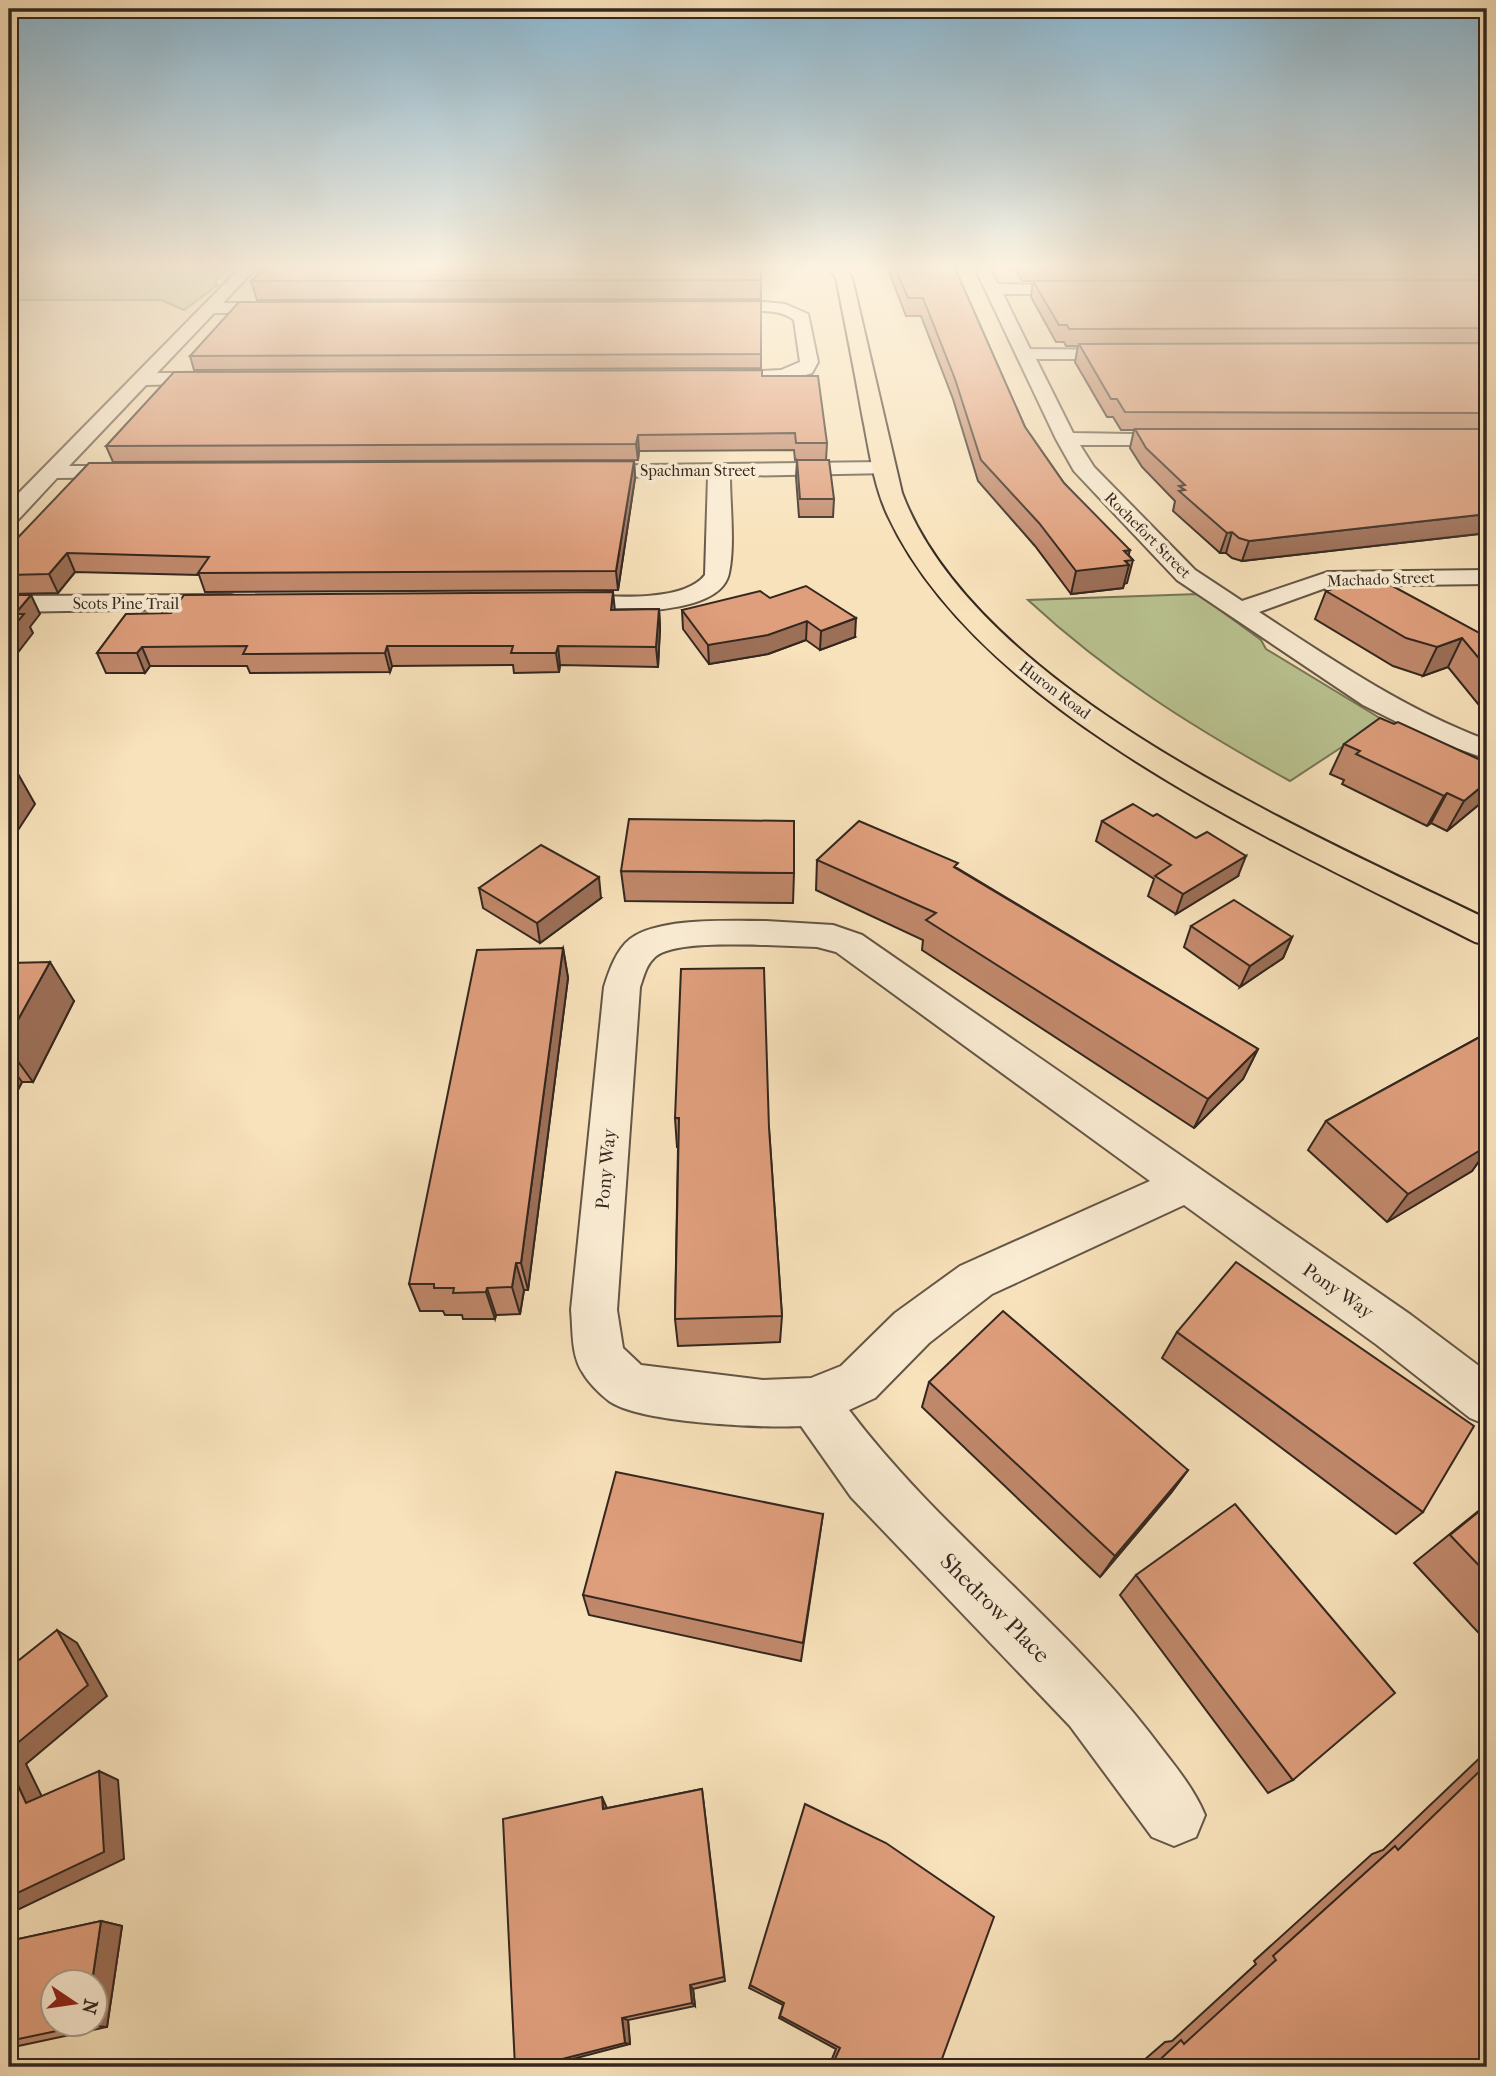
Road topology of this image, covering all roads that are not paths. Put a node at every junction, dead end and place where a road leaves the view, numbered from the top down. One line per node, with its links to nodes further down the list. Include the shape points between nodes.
1 (157, 363): 6 (street)
2 (808, 363): 5 (street, via 805,369 782,376)
3 (861, 363): 10 (main road, Huron Road)
4 (1028, 363): 8 (street, Rochefort Street)
5 (714, 377)
6 (142, 379): 7 (street); 13 (street)
7 (235, 379)
8 (1066, 439): 9 (street); 20 (street, Rochefort Street, via 1085,471 1185,575)
9 (1201, 439)
10 (883, 468): 12 (street, Spachman Street); 22 (main road, Huron Road, via 900,518 927,565 1009,655 1093,719 1229,802)
11 (554, 471): 12 (street, Spachman Street)
12 (719, 471): 17 (street, via 717,575 709,588 670,601)
13 (51, 472): 14 (street); 15 (street)
14 (149, 472)
15 (9, 516)
16 (1487, 577): 20 (street, Machado Street, via 1328,579)
17 (536, 602)
18 (258, 603): 19 (street, Scots Pine Trail)
19 (9, 604)
20 (1238, 611): 21 (street, Rochefort Street, via 1398,714)
21 (1487, 750)
22 (1487, 933)
23 (1187, 1184): 24 (street, Pony Way); 25 (street, Pony Way, via 976,1280 912,1328 858,1382); 25 (street, Pony Way, via 836,937 720,934 647,944 631,961 622,987 594,1310 600,1358 627,1385 656,1392 763,1404)
24 (1487, 1401)
25 (813, 1402): 26 (street, Shedrow Place, via 869,1479 1091,1705)
26 (1174, 1815)

